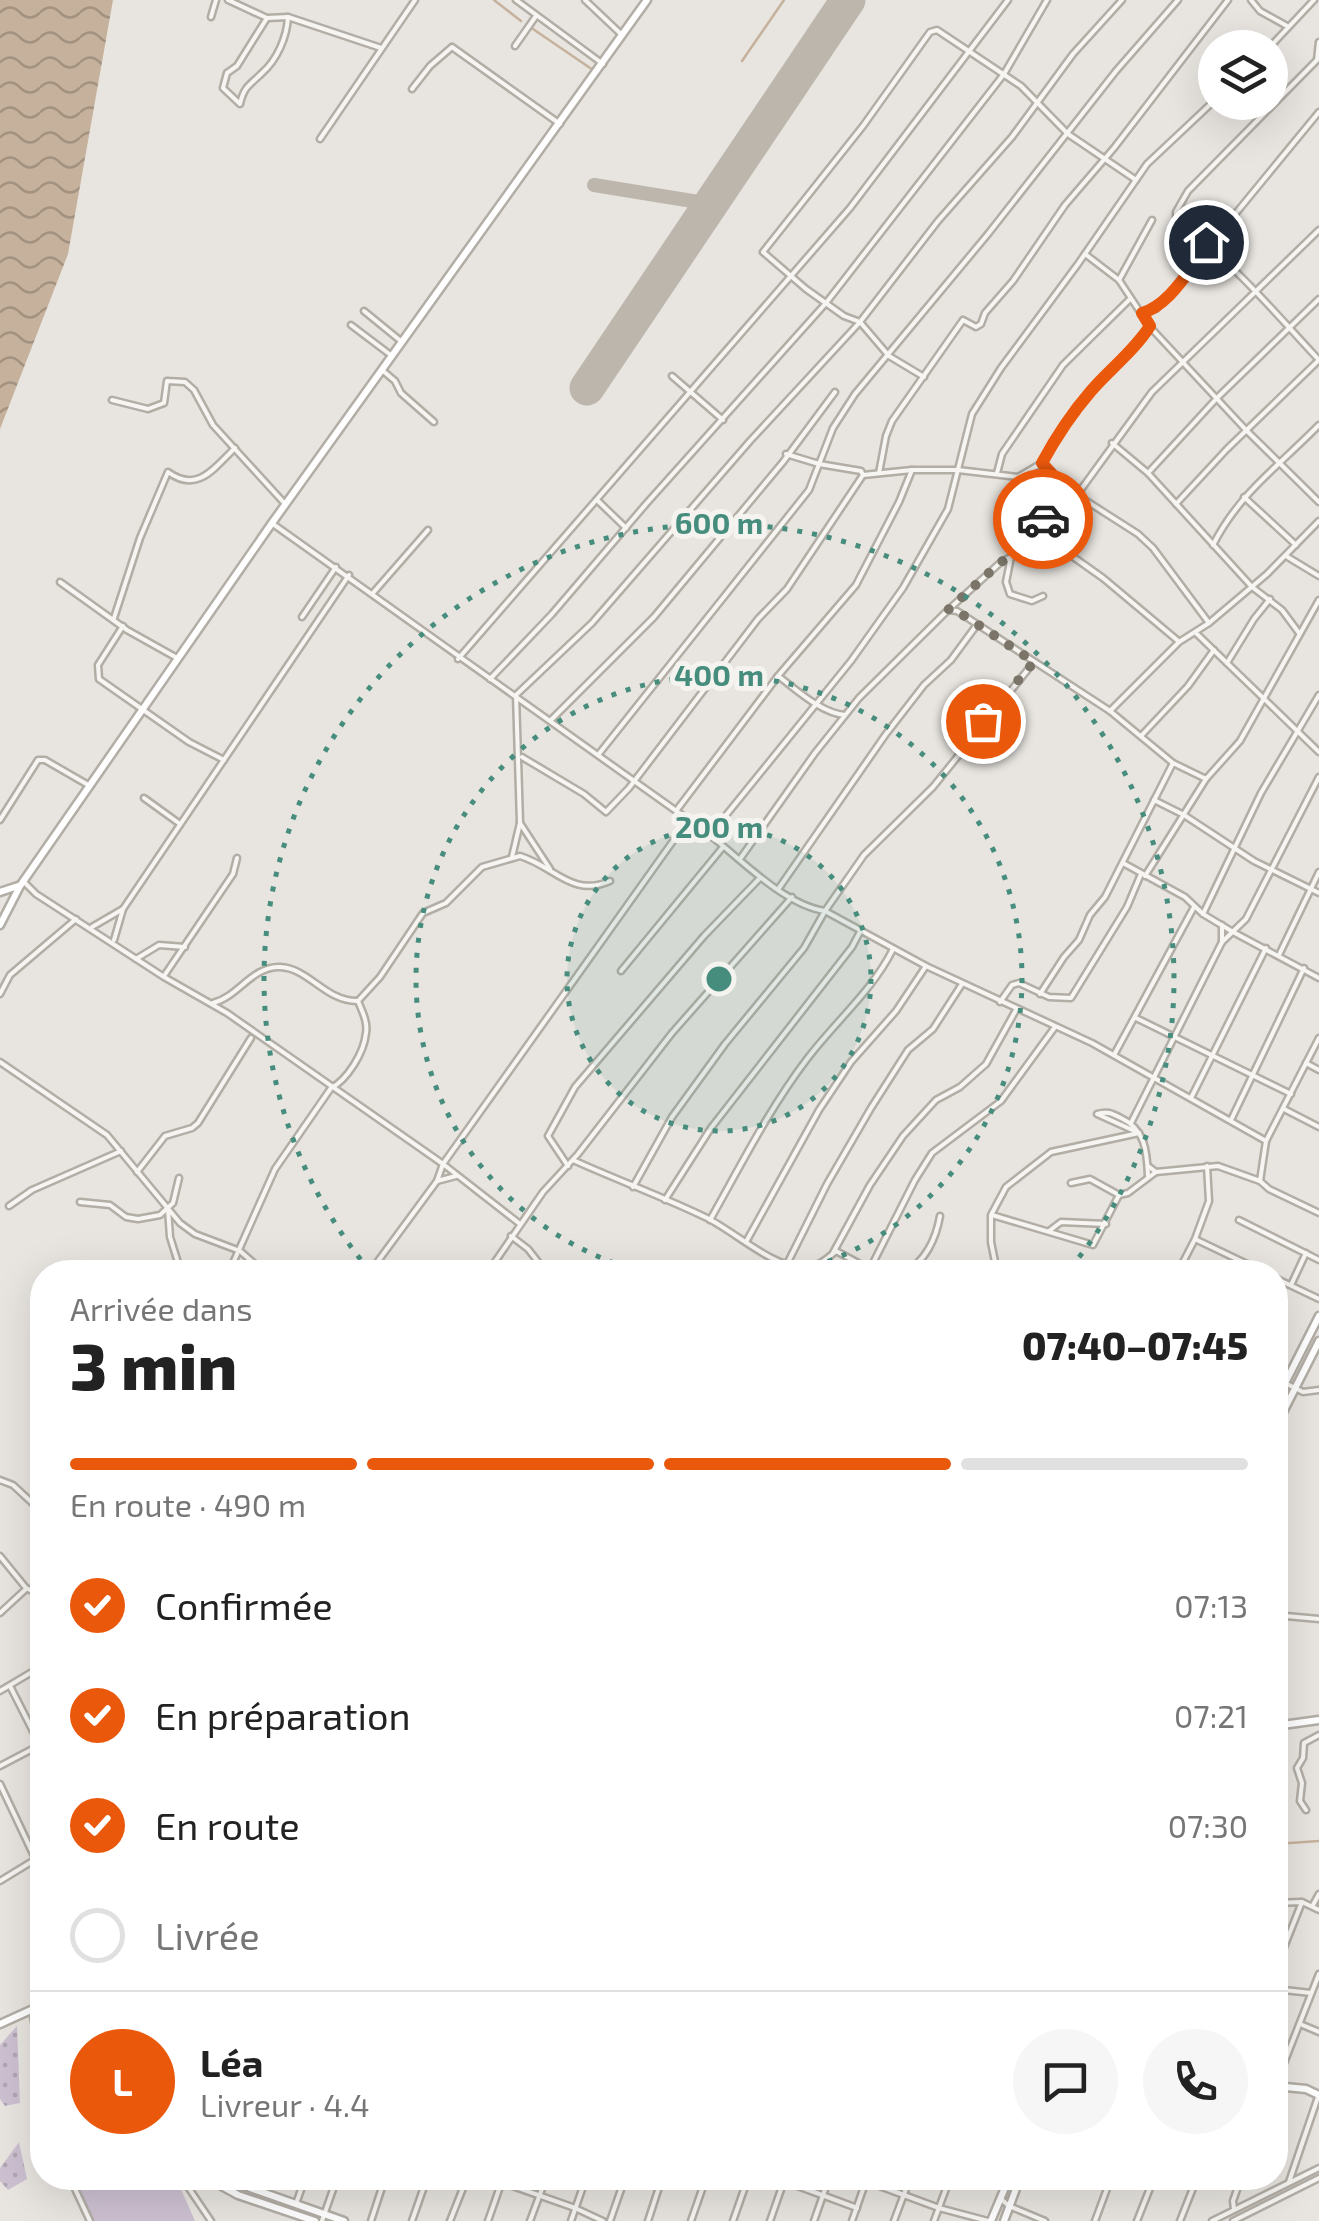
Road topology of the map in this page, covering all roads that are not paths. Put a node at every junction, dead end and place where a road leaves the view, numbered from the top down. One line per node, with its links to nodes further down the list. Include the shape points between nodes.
1 (216, 0): 14 (street)
2 (228, 0): 17 (street)
3 (415, 0): 23 (street)
4 (516, 0): 15 (street)
5 (586, 0): 20 (street)
6 (647, 0): 20 (main road)
7 (1008, 0): 24 (street)
8 (1047, 0): 26 (street)
9 (1122, 0): 28 (street)
10 (1178, 0): 32 (street)
11 (1228, 0): 34 (street)
12 (1251, 0): 18 (street)
13 (1314, 0): 18 (street)
14 (211, 16)
15 (536, 16): 22 (street); 25 (street)
16 (288, 17): 17 (street); 17 (street, via 281,50 244,88 240,104 223,88 226,73); 23 (street)
17 (268, 18)
18 (1288, 26): 19 (street)
19 (1284, 30)
20 (622, 35): 25 (main road)
21 (1319, 42): 38 (street, via 1317,60 1188,191 1176,212 1176,222)
22 (515, 46)
23 (380, 48): 33 (street)
24 (969, 52): 26 (street); 40 (street); 40 (street, via 930,32 764,250)
25 (602, 64): 31 (main road)
26 (1004, 74): 28 (street); 45 (street)
27 (412, 90): 31 (street, via 452,47)
28 (1037, 101): 32 (street); 48 (street)
29 (1319, 112): 38 (street)
30 (1198, 115): 35 (street)
31 (560, 124): 52 (main road)
32 (1068, 134): 34 (street); 54 (street)
33 (320, 139)
34 (1104, 160): 35 (street); 59 (street, via 981,324 963,320)
35 (1136, 180): 39 (street)
36 (1152, 220): 41 (street)
37 (1319, 230): 42 (street)
38 (1208, 247): 42 (street); 47 (street, via 1156,309)
39 (1085, 254): 41 (street); 75 (street, via 978,402)
40 (791, 276): 45 (street); 60 (street)
41 (1118, 280): 43 (street)
42 (1256, 290): 51 (street); 56 (street)
43 (1130, 299): 47 (street); 77 (street, via 1063,364)
44 (1319, 299): 51 (street)
45 (826, 304): 48 (street); 64 (street)
46 (364, 311): 52 (street)
47 (1142, 313): 50 (street)
48 (860, 322): 54 (street); 121 (street, via 592,623)
49 (351, 325): 53 (street)
50 (1150, 326): 56 (street); 72 (street, via 1082,401)
51 (1289, 328): 55 (street); 62 (street)
52 (402, 342): 53 (main road)
53 (392, 356): 57 (main road)
54 (888, 356): 59 (street); 73 (street, via 833,428)
55 (1319, 360): 67 (street)
56 (1181, 361): 62 (street); 68 (street)
57 (382, 370): 65 (street); 84 (main road)
58 (672, 376): 60 (street)
59 (924, 378): 76 (street, via 892,422)
60 (691, 392): 64 (street); 82 (street)
61 (835, 392): 70 (street)
62 (1217, 398): 67 (street); 78 (street)
63 (112, 400): 69 (street, via 152,409 164,403 167,381 185,382)
64 (723, 420): 89 (street)
65 (434, 422)
66 (1318, 428): 71 (street)
67 (1246, 430): 71 (street); 85 (street)
68 (1112, 442): 78 (street); 80 (street)
69 (235, 448): 84 (street); 106 (street, via 208,476 178,480 168,472)
70 (786, 454): 73 (street); 127 (street, via 654,617)
71 (1277, 462): 81 (street); 83 (street)
72 (1042, 463): 77 (street, via 1018,477); 80 (street)
73 (819, 464): 79 (street); 131 (street, via 810,490)
74 (912, 470): 75 (street); 76 (street); 118 (street, via 865,571)
75 (958, 470): 77 (street); 123 (street, via 948,509 903,588)
76 (879, 473): 79 (street)
77 (996, 473)
78 (1148, 473): 85 (street)
79 (863, 475): 137 (street, via 787,589)
80 (1074, 495): 88 (street); 107 (street, via 1138,534)
81 (1244, 498): 91 (street); 92 (street)
82 (598, 501): 89 (street); 115 (street)
83 (1319, 502)
84 (286, 504): 87 (main road)
85 (1176, 504): 91 (street)
86 (1319, 521): 92 (street)
87 (272, 523): 95 (street); 114 (main road)
88 (1031, 527): 94 (street); 112 (street)
89 (626, 528): 119 (street)
90 (428, 530): 100 (street)
91 (1212, 545): 99 (street)
92 (1296, 546): 93 (street)
93 (1286, 556): 97 (street); 99 (street)
94 (1011, 557): 101 (street, via 1010,594 1032,601); 104 (street)
95 (336, 567): 96 (street); 105 (street)
96 (348, 576): 100 (street); 133 (street)
97 (1319, 576)
98 (60, 582): 106 (street)
99 (1252, 586): 102 (street); 107 (street)
100 (373, 592): 115 (street)
101 (1042, 596)
102 (1270, 599): 111 (street); 117 (street)
103 (1319, 600): 111 (street)
104 (948, 610): 109 (street); 126 (street)
105 (302, 617)
106 (114, 618): 108 (street)
107 (1209, 622): 110 (street)
108 (123, 626): 114 (street); 124 (street, via 97,673)
109 (976, 626): 116 (street); 161 (street, via 886,734)
110 (1196, 632): 112 (street); 113 (street)
111 (1299, 633): 122 (street)
112 (1179, 642): 125 (street)
113 (1214, 650): 117 (street); 129 (street)
114 (179, 659): 124 (main road)
115 (458, 659): 119 (street)
116 (1034, 662): 125 (street); 169 (street, via 933,786 864,855)
117 (1228, 663): 122 (street)
118 (778, 676): 123 (street); 141 (street)
119 (490, 679): 121 (street)
120 (1319, 695): 128 (street)
121 (516, 696): 127 (street); 132 (street)
122 (1265, 700): 128 (street); 136 (street)
123 (814, 702): 126 (street); 147 (street)
124 (144, 711): 133 (street); 138 (main road)
125 (1110, 711): 129 (street)
126 (844, 715): 152 (street)
127 (550, 720): 131 (street)
128 (1297, 734): 130 (street); 149 (street)
129 (1141, 736): 134 (street)
130 (1319, 752)
131 (598, 755): 137 (street)
132 (520, 756): 137 (street, via 606,812); 145 (street)
133 (224, 760): 146 (street)
134 (1173, 763): 136 (street); 140 (street)
135 (1319, 777): 154 (street)
136 (1206, 779): 142 (street)
137 (634, 781): 141 (street)
138 (90, 786): 143 (street, via 38,760); 160 (main road)
139 (144, 798): 146 (street)
140 (1153, 800): 142 (street); 153 (street)
141 (676, 812): 144 (street)
142 (1184, 814): 149 (street); 157 (street)
143 (0, 820)
144 (688, 820): 147 (street); 222 (street)
145 (520, 823): 150 (street); 155 (street)
146 (180, 824): 168 (street)
147 (710, 835): 148 (street)
148 (724, 846): 152 (street); 187 (street)
149 (1234, 849): 154 (street); 170 (street)
150 (512, 857): 155 (street); 194 (street, via 482,867 446,904 423,914)
151 (238, 858): 179 (street)
152 (740, 860): 158 (street)
153 (1123, 864): 157 (street); 193 (street)
154 (1270, 869): 162 (street); 176 (street)
155 (552, 872): 159 (street, via 573,886)
156 (1319, 872): 162 (street)
157 (1143, 875): 167 (street); 193 (street, via 1074,995)
158 (760, 877): 161 (street); 223 (street, via 575,1086 548,1136)
159 (610, 881)
160 (22, 884): 163 (main road); 166 (main road); 171 (street)
161 (779, 888): 165 (street)
162 (1310, 888): 164 (street); 182 (street)
163 (1, 892): 166 (main road)
164 (1319, 893)
165 (792, 897): 169 (street); 221 (street, via 672,1033)
166 (11, 902): 172 (main road)
167 (1194, 908): 170 (street); 198 (street)
168 (123, 909): 174 (street); 177 (street)
169 (825, 911): 175 (street); 234 (street, via 804,948 672,1117)
170 (1202, 914): 173 (street)
171 (76, 918): 174 (street); 190 (street)
172 (0, 925)
173 (1222, 925): 176 (street); 178 (street)
174 (91, 928): 177 (street)
175 (861, 930): 180 (street); 236 (street, via 711,1128)
176 (1233, 932): 178 (street); 181 (street)
177 (114, 942): 183 (street)
178 (1222, 942): 201 (street)
179 (185, 947): 183 (street, via 159,945); 189 (street)
180 (893, 948): 184 (street); 243 (street, via 879,976 789,1084)
181 (1266, 948): 182 (street); 205 (street)
182 (1278, 954): 186 (street)
183 (136, 959): 189 (street)
184 (926, 966): 191 (street); 250 (street, via 819,1110)
185 (1319, 967): 188 (street)
186 (1304, 968): 188 (street); 210 (street)
187 (621, 971)
188 (1317, 976)
189 (164, 977): 196 (street)
190 (2, 983): 192 (street)
191 (962, 984): 195 (street); 261 (street, via 871,1108)
192 (0, 994)
193 (1040, 994): 195 (street, via 1015,983)
194 (358, 1001): 196 (street, via 338,999 277,967); 212 (street, via 366,1034 356,1061)
195 (1000, 1002): 197 (street)
196 (212, 1004): 199 (street)
197 (1016, 1010): 200 (street); 252 (street, via 986,1064 936,1100 902,1136)
198 (1136, 1018): 201 (street); 206 (street)
199 (246, 1026): 202 (street); 203 (street)
200 (1055, 1027): 206 (street); 264 (street, via 1001,1102 932,1152)
201 (1176, 1037): 205 (street); 211 (street)
202 (252, 1038): 203 (street); 226 (street, via 198,1123 165,1136)
203 (262, 1038): 212 (street)
204 (1319, 1038): 208 (street)
205 (1216, 1055): 210 (street); 214 (street)
206 (1114, 1056): 211 (street)
207 (0, 1062): 220 (street, via 108,1135)
208 (1306, 1064): 209 (street); 213 (street)
209 (1319, 1070)
210 (1254, 1076): 213 (street); 216 (street)
211 (1154, 1078): 214 (street); 217 (street)
212 (331, 1088): 222 (street); 251 (street, via 274,1169)
213 (1291, 1094): 215 (street)
214 (1191, 1098): 216 (street)
215 (1284, 1109): 218 (street); 219 (street)
216 (1231, 1120): 219 (street)
217 (1131, 1122): 224 (street, via 1142,1133); 241 (street, via 1097,1114 1139,1134 1051,1152 1006,1187)
218 (1319, 1127)
219 (1266, 1141): 232 (street)
220 (120, 1151): 226 (street); 238 (street)
221 (573, 1160): 223 (street); 234 (street)
222 (442, 1164): 228 (street); 231 (street)
223 (568, 1166): 245 (street)
224 (1148, 1166): 227 (street); 229 (street)
225 (1207, 1166): 227 (street); 232 (street); 249 (street, via 1210,1198)
226 (137, 1172): 239 (street)
227 (1156, 1172): 229 (street)
228 (456, 1176): 231 (street); 245 (street)
229 (1148, 1176): 235 (street)
230 (180, 1178): 239 (street)
231 (437, 1181): 257 (street)
232 (1260, 1181): 240 (street)
233 (1070, 1183): 235 (street, via 1090,1179)
234 (632, 1187): 236 (street)
235 (1119, 1195): 246 (street)
236 (665, 1200): 243 (street)
237 (80, 1202): 239 (street, via 110,1205 138,1219)
238 (9, 1206)
239 (168, 1208): 251 (street, via 195,1234); 254 (street)
240 (1318, 1210)
241 (991, 1215): 247 (street); 266 (street)
242 (940, 1216): 265 (street)
243 (710, 1220): 250 (street)
244 (1239, 1220): 253 (street)
245 (520, 1224): 248 (street)
246 (1106, 1224): 247 (street, via 1060,1222); 247 (street, via 1093,1245)
247 (1048, 1232)
248 (511, 1236): 258 (street); 259 (street)
249 (1196, 1239): 267 (street); 268 (street)
250 (745, 1242): 260 (street)
251 (240, 1251): 255 (street); 256 (street)
252 (833, 1253): 262 (street); 263 (street)
253 (1306, 1253): 269 (street); 271 (street)
254 (177, 1260)
255 (235, 1260)
256 (250, 1260)
257 (379, 1260)
258 (496, 1260)
259 (537, 1260)
260 (780, 1260)
261 (790, 1260)
262 (823, 1260)
263 (853, 1260)
264 (878, 1260)
265 (921, 1260)
266 (995, 1260)
267 (1185, 1260)
268 (1235, 1260)
269 (1319, 1260)
270 (1288, 1284): 271 (street)
271 (1291, 1286): 272 (street)
272 (1319, 1299)
273 (1319, 1316): 275 (main road)
274 (1319, 1341): 277 (main road)
275 (1288, 1377)
276 (1288, 1384): 277 (street)
277 (1295, 1388): 278 (street); 279 (main road)
278 (1318, 1388)
279 (1288, 1402)
280 (0, 1480): 281 (street)
281 (30, 1501)
282 (0, 1556): 283 (street)
283 (26, 1588): 284 (street); 285 (street)
284 (30, 1590)
285 (0, 1613)
286 (1288, 1616): 287 (street)
287 (1319, 1619)
288 (30, 1673): 289 (street)
289 (10, 1686): 290 (street); 292 (street)
290 (0, 1691)
291 (1319, 1720): 293 (main road)
292 (30, 1723)
293 (1288, 1724)
294 (1319, 1735): 298 (street, via 1304,1744 1297,1768)
295 (30, 1750): 296 (street)
296 (0, 1766)
297 (0, 1784): 299 (street)
298 (1306, 1810)
299 (30, 1846)
300 (30, 1863): 301 (street)
301 (0, 1881)
302 (1319, 1894): 305 (street)
303 (1288, 1902): 304 (street)
304 (1302, 1902): 305 (street); 307 (street)
305 (1313, 1905): 306 (street)
306 (1319, 1910)
307 (1288, 1937)
308 (1319, 1974): 310 (street)
309 (1288, 1990): 310 (street)
310 (1312, 1993): 313 (street)
311 (30, 2011): 312 (main road)
312 (0, 2024)
313 (1300, 2024): 314 (street); 315 (street)
314 (1319, 2032)
315 (1288, 2054)
316 (1288, 2088): 317 (main road)
317 (1319, 2094): 320 (street)
318 (1319, 2168): 320 (street)
319 (1319, 2178): 363 (street)
320 (1289, 2182)
321 (76, 2190): 366 (street)
322 (190, 2190): 367 (street)
323 (229, 2190): 352 (main road)
324 (240, 2190): 352 (street)
325 (256, 2190): 362 (main road)
326 (332, 2190): 364 (street)
327 (381, 2190): 369 (street)
328 (423, 2190): 370 (street)
329 (462, 2190): 371 (street)
330 (499, 2190): 372 (street)
331 (527, 2190): 353 (street)
332 (542, 2190): 353 (street)
333 (582, 2190): 358 (street)
334 (621, 2190): 376 (street)
335 (658, 2190): 377 (street)
336 (702, 2190): 378 (street)
337 (744, 2190): 379 (street)
338 (781, 2190): 380 (street)
339 (811, 2190): 354 (street)
340 (825, 2190): 354 (street)
341 (863, 2190): 359 (street)
342 (892, 2190): 355 (street)
343 (906, 2190): 355 (street)
344 (945, 2190): 360 (street)
345 (1004, 2190): 356 (main road)
346 (1015, 2190): 357 (main road)
347 (1105, 2190): 387 (street)
348 (1150, 2190): 388 (street)
349 (1192, 2190): 389 (street)
350 (1238, 2190): 361 (street)
351 (1273, 2190): 361 (street)
352 (238, 2195): 362 (main road)
353 (540, 2195): 358 (street); 373 (street)
354 (823, 2195): 359 (street); 381 (street)
355 (904, 2195): 360 (street); 383 (street)
356 (1001, 2199): 357 (street); 365 (main road)
357 (1009, 2206): 385 (main road); 386 (street)
358 (575, 2208): 374 (street); 375 (street)
359 (857, 2208): 382 (street)
360 (938, 2208): 365 (street); 384 (street)
361 (1234, 2209): 390 (street)
362 (293, 2213): 364 (main road)
363 (1252, 2213): 391 (street); 392 (street)
364 (320, 2219): 368 (main road)
365 (991, 2219): 385 (street)
366 (90, 2221)
367 (211, 2221)
368 (344, 2221)
369 (371, 2221)
370 (412, 2221)
371 (450, 2221)
372 (488, 2221)
373 (530, 2221)
374 (570, 2221)
375 (602, 2221)
376 (610, 2221)
377 (648, 2221)
378 (691, 2221)
379 (733, 2221)
380 (770, 2221)
381 (814, 2221)
382 (852, 2221)
383 (894, 2221)
384 (934, 2221)
385 (1005, 2221)
386 (1045, 2221)
387 (1094, 2221)
388 (1138, 2221)
389 (1180, 2221)
390 (1212, 2221)
391 (1233, 2221)
392 (1257, 2221)

